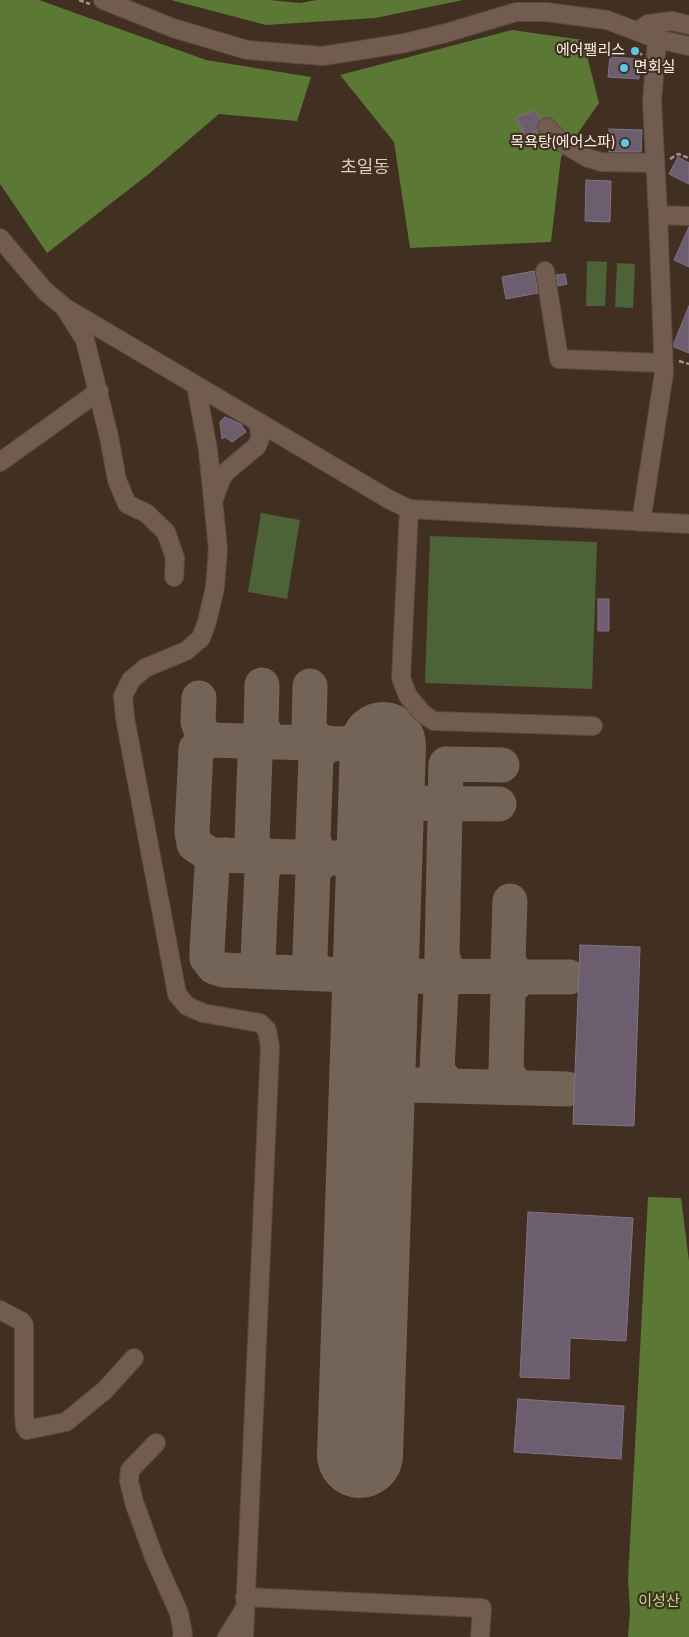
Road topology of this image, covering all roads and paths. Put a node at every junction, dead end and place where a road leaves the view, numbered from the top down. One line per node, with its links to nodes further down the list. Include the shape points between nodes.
1 (103, 0): 3 (street, via 173,28 248,50 323,56 405,43 516,12 546,12 606,20)
2 (689, 25): 3 (street, via 672,21 648,24)
3 (638, 31): 4 (street)
4 (658, 39): 5 (street); 8 (street, via 652,102)
5 (689, 46)
6 (547, 126): 8 (street, via 561,142 588,158 601,162)
7 (689, 158): 8 (path, via 678,154)
8 (660, 162): 9 (street)
9 (658, 215): 10 (street); 14 (street)
10 (689, 216)
11 (0, 238): 13 (street)
12 (545, 271): 14 (street, via 559,359)
13 (64, 307): 16 (street); 17 (street, via 85,340)
14 (670, 362): 15 (path); 22 (street)
15 (689, 364)
16 (196, 386): 18 (street); 20 (street, via 202,408)
17 (99, 391): 19 (street); 24 (street, via 117,480 127,504 146,513 166,532 175,558)
18 (259, 422): 20 (street, via 257,446 226,471); 21 (street)
19 (0, 462)
20 (214, 502): 29 (street, via 218,549 215,587 201,638 186,651 145,668 131,680 123,696 177,994 187,1006 203,1012 260,1023 267,1030 270,1047)
21 (409, 509): 22 (street); 25 (street, via 401,678 408,696 423,714 434,721)
22 (641, 522): 23 (street)
23 (689, 524)
24 (174, 577)
25 (593, 726)
26 (0, 1310): 27 (street, via 24,1325 24,1427 27,1430 66,1422 105,1390)
27 (134, 1358)
28 (156, 1443): 30 (street, via 130,1470 129,1481 154,1557 179,1613)
29 (245, 1603): 31 (street); 32 (street); 33 (street, via 482,1608)
30 (182, 1637)
31 (227, 1637)
32 (244, 1637)
33 (480, 1637)

